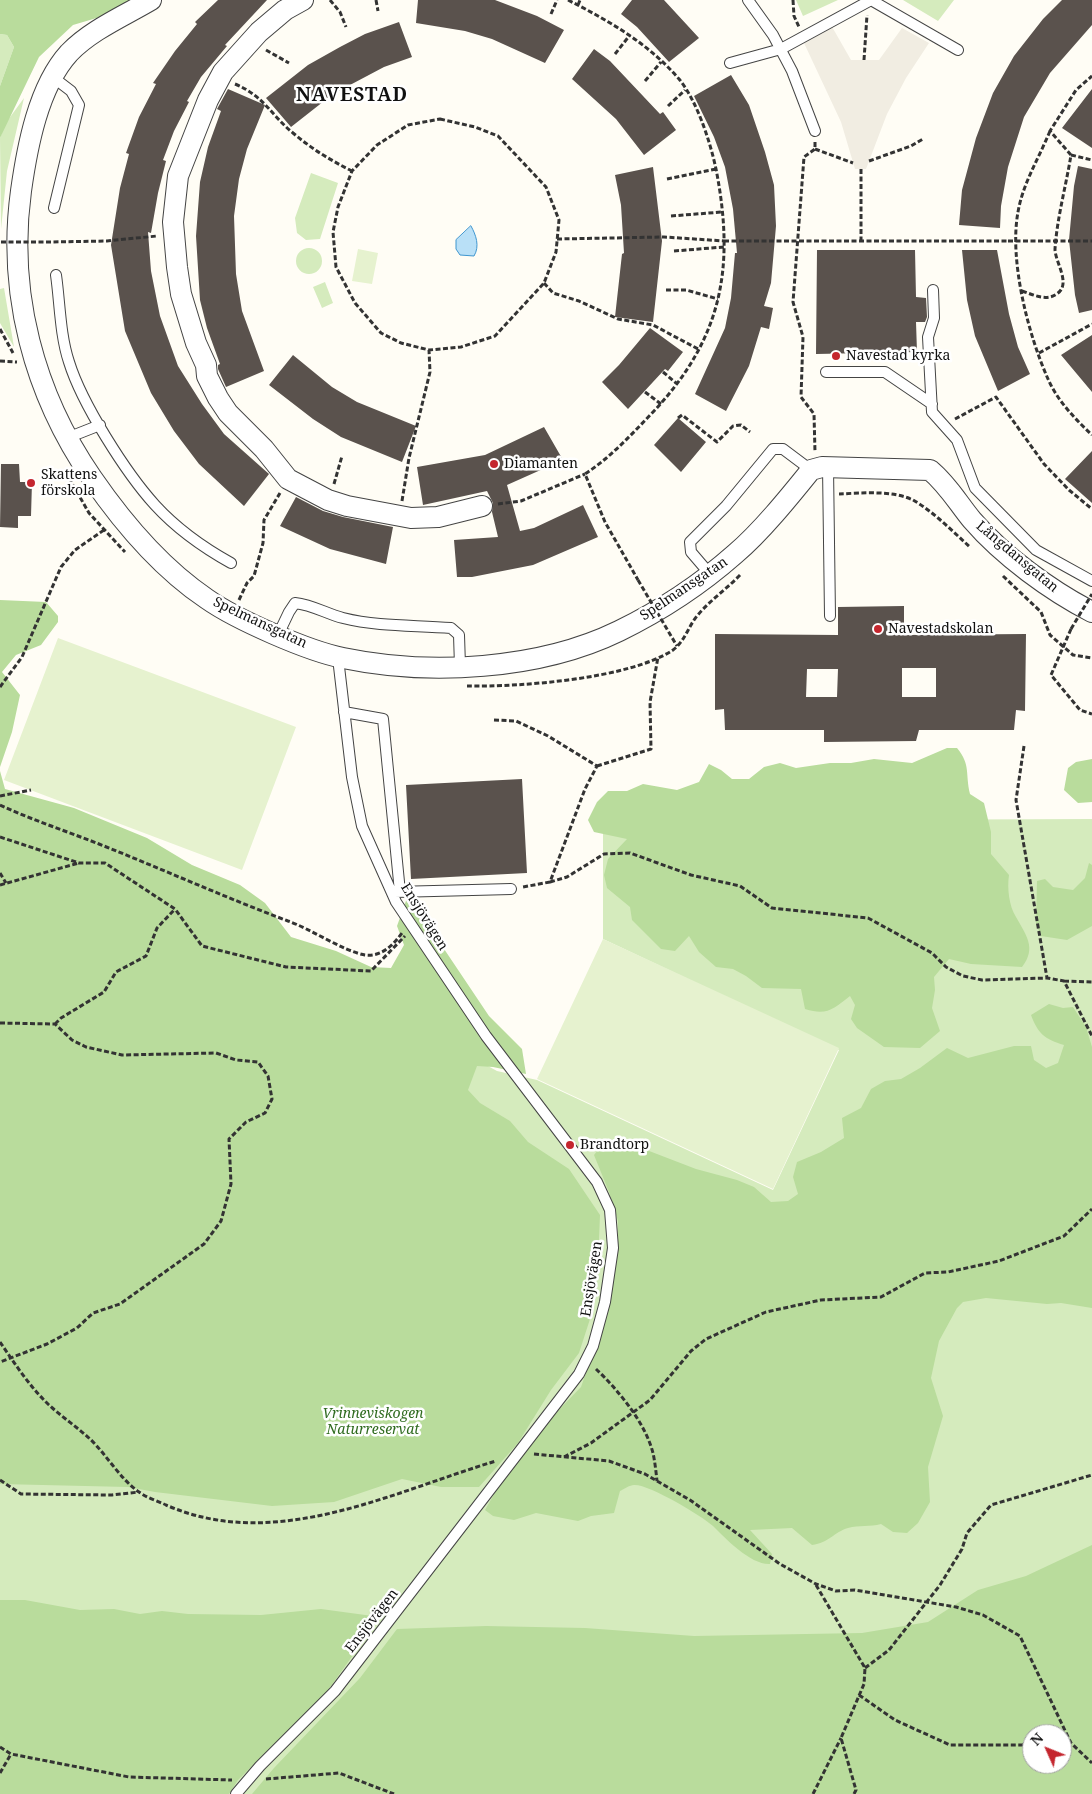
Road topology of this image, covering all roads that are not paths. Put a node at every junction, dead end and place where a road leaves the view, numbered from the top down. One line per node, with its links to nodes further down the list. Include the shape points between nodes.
1 (151, 0): 8 (street, Spelmansgatan, via 88,36 67,55)
2 (303, 0): 18 (street, via 285,10 250,41 220,78 178,176 173,222 181,294 196,343 218,398 288,479 328,500 411,518 438,517)
3 (748, 0): 5 (lane)
4 (871, 0): 5 (lane); 6 (lane)
5 (781, 49): 7 (lane); 9 (lane)
6 (958, 50)
7 (730, 63)
8 (54, 78): 10 (lane, via 72,91 79,105); 16 (street, Spelmansgatan, via 40,106 26,158 16,248 20,292 33,358 48,402)
9 (815, 131)
10 (54, 208)
11 (56, 276): 15 (lane, via 68,361)
12 (933, 290): 14 (lane, via 934,318 928,337)
13 (826, 372): 14 (lane, via 885,372)
14 (932, 404): 21 (lane, via 932,412 957,440 975,488 1036,550)
15 (100, 425): 16 (lane); 19 (lane, via 156,506 211,551)
16 (67, 438): 24 (street, Spelmansgatan, via 101,492 147,546 208,600)
17 (818, 468): 20 (street, Spelmansgatan, via 737,552); 20 (lane, via 783,449 774,449 731,501 690,542 691,552); 22 (street, Långdansgatan, via 930,470 996,543 1060,594); 23 (lane, via 829,494)
18 (482, 506)
19 (231, 563)
20 (709, 573): 26 (street, Spelmansgatan, via 650,614 584,645 509,664)
21 (1092, 581)
22 (1092, 612)
23 (830, 616)
24 (278, 635): 25 (street, Spelmansgatan); 26 (lane, via 296,603 342,618 385,625 451,628 459,635)
25 (338, 658): 26 (street, Spelmansgatan, via 411,667); 27 (lane, Ensjövägen)
26 (460, 666)
27 (344, 712): 29 (lane, Ensjövägen, via 362,826); 29 (lane, via 383,719)
28 (511, 889): 29 (lane)
29 (396, 892): 30 (lane, Ensjövägen, via 410,925 486,1036 597,1182 610,1210 613,1248 605,1302 593,1346 579,1374 554,1409 515,1455 335,1692)
30 (236, 1794)

